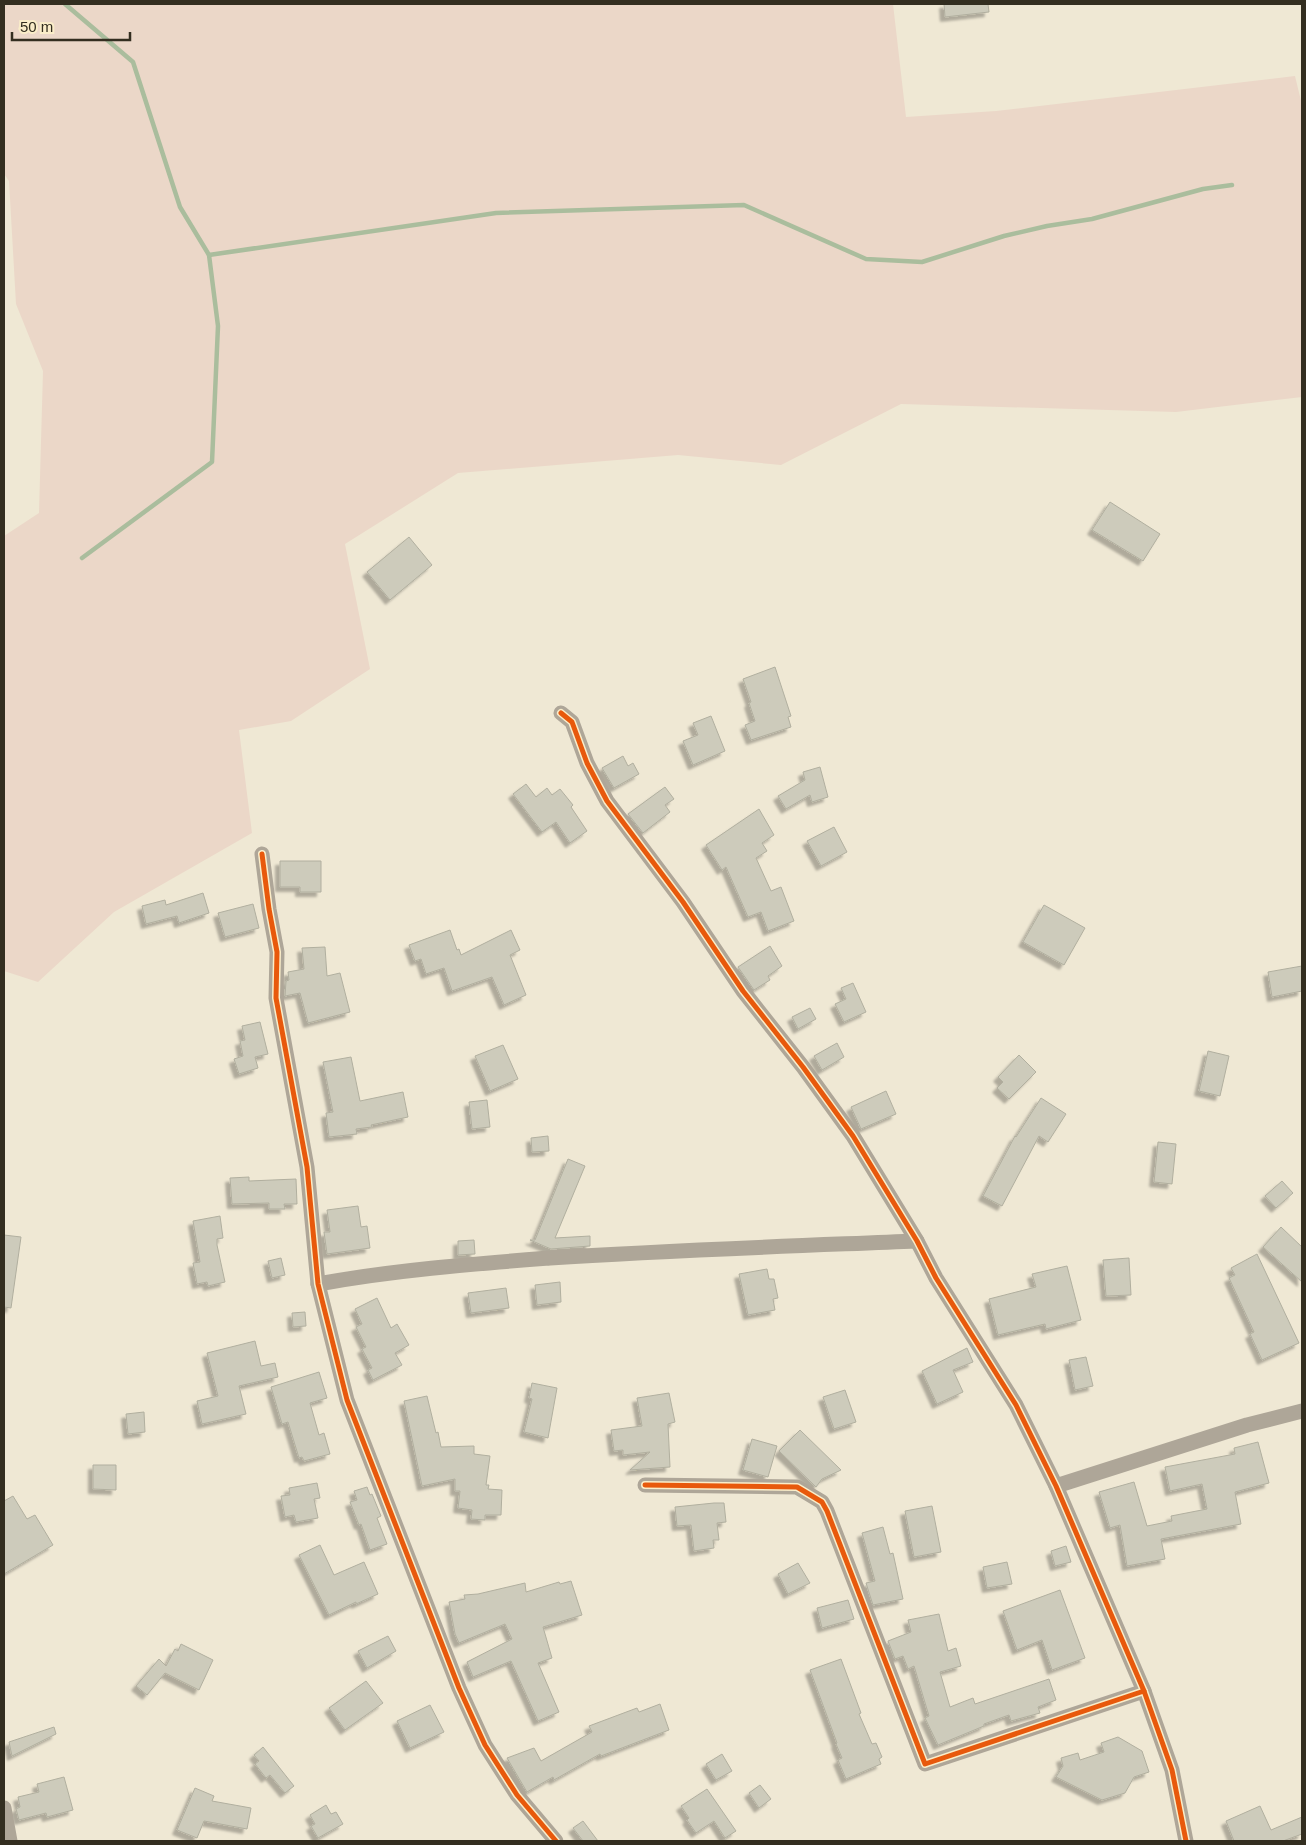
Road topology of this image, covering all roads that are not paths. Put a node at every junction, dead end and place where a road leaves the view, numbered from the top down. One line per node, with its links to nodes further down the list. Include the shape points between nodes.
1 (561, 713): 3 (street, via 572,722 587,764 607,801 682,902 743,992 803,1067 852,1136)
2 (262, 854): 4 (street, via 277,952 276,998 307,1167)
3 (917, 1241): 4 (street, via 652,1251 538,1259 366,1275); 7 (street, via 936,1278 1016,1405)
4 (318, 1284): 11 (street, via 347,1400 459,1688 485,1745 517,1795)
5 (1302, 1411): 7 (street, via 1247,1425)
6 (645, 1485): 8 (street, via 797,1487 822,1502 925,1764)
7 (1056, 1486): 8 (street)
8 (1144, 1691): 12 (street, via 1172,1770)
9 (4, 1808): 10 (street)
10 (10, 1841)
11 (556, 1841)
12 (1186, 1841)

